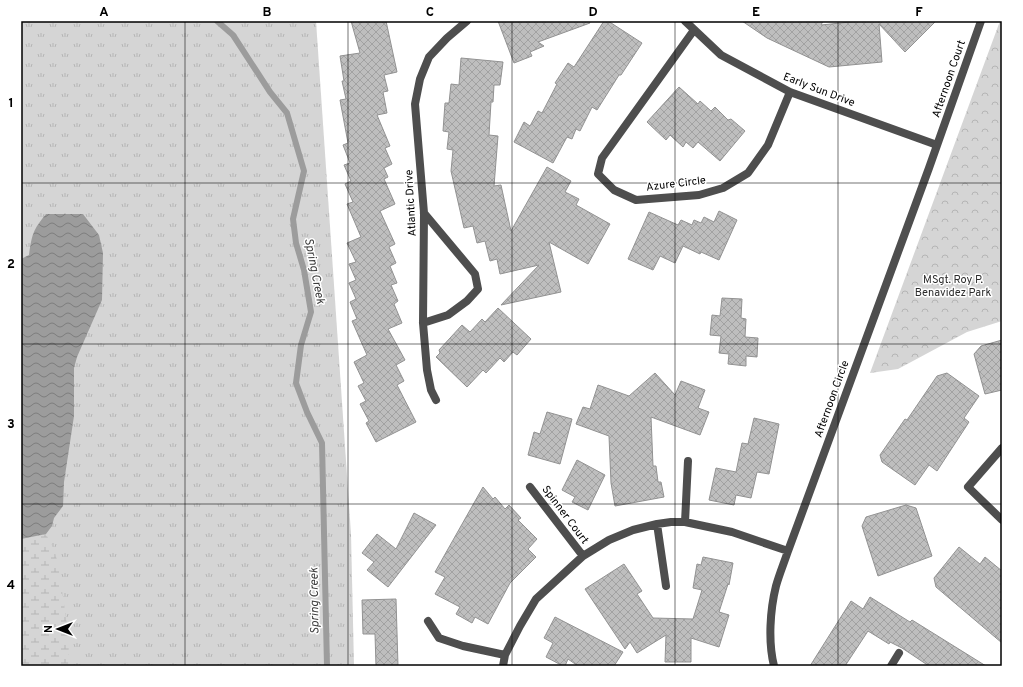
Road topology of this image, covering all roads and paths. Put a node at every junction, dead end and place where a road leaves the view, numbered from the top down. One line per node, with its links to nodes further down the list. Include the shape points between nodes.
1 (467, 21): 7 (street, Atlantic Drive, via 429,58 420,79 415,104)
2 (685, 21): 4 (street, Early Sun Drive)
3 (981, 21): 6 (street, Afternoon Court)
4 (694, 30): 5 (street, Early Sun Drive, via 721,55); 5 (street, Azure Circle, via 602,158 598,174 614,190 636,200 699,195 723,188 748,174 768,145)
5 (790, 92): 6 (street, Early Sun Drive)
6 (937, 145): 16 (street, Afternoon Circle)
7 (424, 213): 8 (street, Atlantic Drive); 8 (street, via 475,274 478,289 448,315)
8 (423, 323): 9 (street, Atlantic Drive, via 427,370)
9 (436, 400)
10 (1002, 448): 13 (street, via 968,486)
11 (688, 461): 14 (street)
12 (530, 486): 17 (street, Spinner Court)
13 (1002, 520)
14 (685, 522): 15 (street); 16 (street, via 732,532)
15 (657, 524): 17 (street, via 609,540); 18 (street)
16 (788, 551): 23 (street, Afternoon Circle, via 776,587 772,614)
17 (583, 556): 20 (street, via 536,599)
18 (666, 586)
19 (428, 621): 20 (street, via 439,638 463,646)
20 (505, 654): 22 (street)
21 (899, 654): 24 (street)
22 (503, 666)
23 (774, 666)
24 (891, 666)

